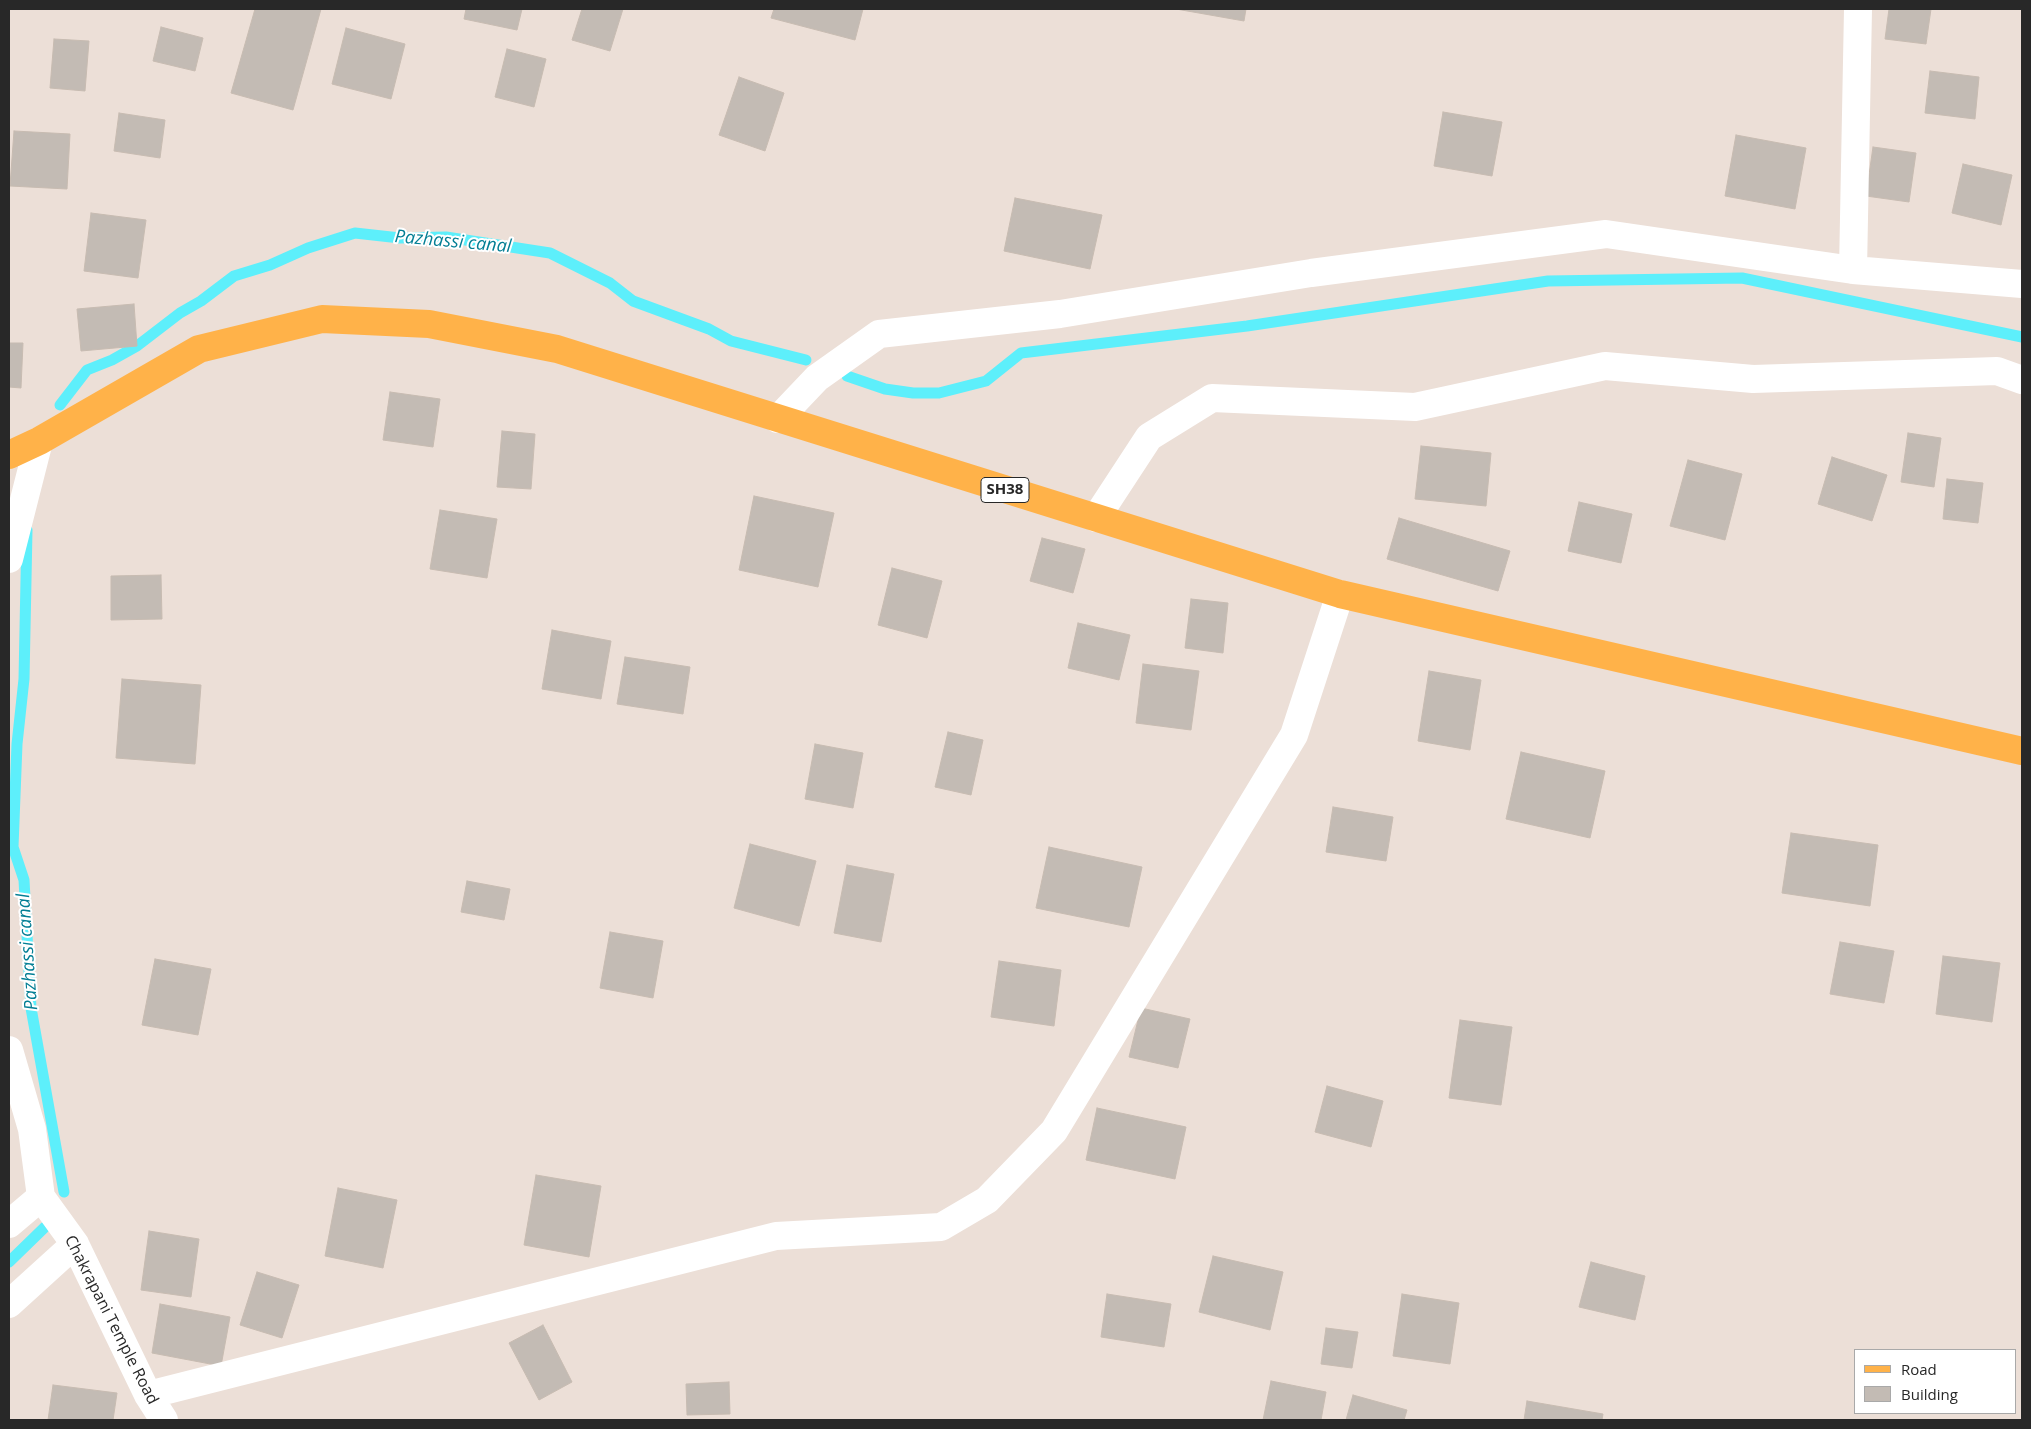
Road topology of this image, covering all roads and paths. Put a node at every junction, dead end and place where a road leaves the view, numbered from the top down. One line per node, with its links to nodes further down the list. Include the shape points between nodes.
1 (1858, 9): 2 (street)
2 (1853, 270): 3 (street); 5 (street, via 1606,234 1320,272 1060,314 879,334 817,378)
3 (2022, 284)
4 (2022, 380): 8 (street, via 1997,371 1753,380 1605,366 1415,407 1212,398 1149,436)
5 (778, 418): 6 (main road, SH38, via 557,349 429,324 322,319 198,349); 8 (main road, SH38)
6 (39, 441): 7 (main road, SH38); 9 (street)
7 (9, 455)
8 (1096, 518): 10 (main road, SH38)
9 (9, 559)
10 (1340, 594): 11 (main road, SH38); 17 (street, via 1294,735 1054,1131 987,1200 941,1227 776,1236)
11 (2022, 751)
12 (9, 1050): 13 (street, Chakrapani Temple Road, via 32,1129)
13 (41, 1197): 14 (street); 15 (street, Chakrapani Temple Road)
14 (9, 1224)
15 (75, 1244): 16 (street); 17 (street, Chakrapani Temple Road)
16 (9, 1304)
17 (148, 1396): 18 (street, Chakrapani Temple Road)
18 (164, 1420)

